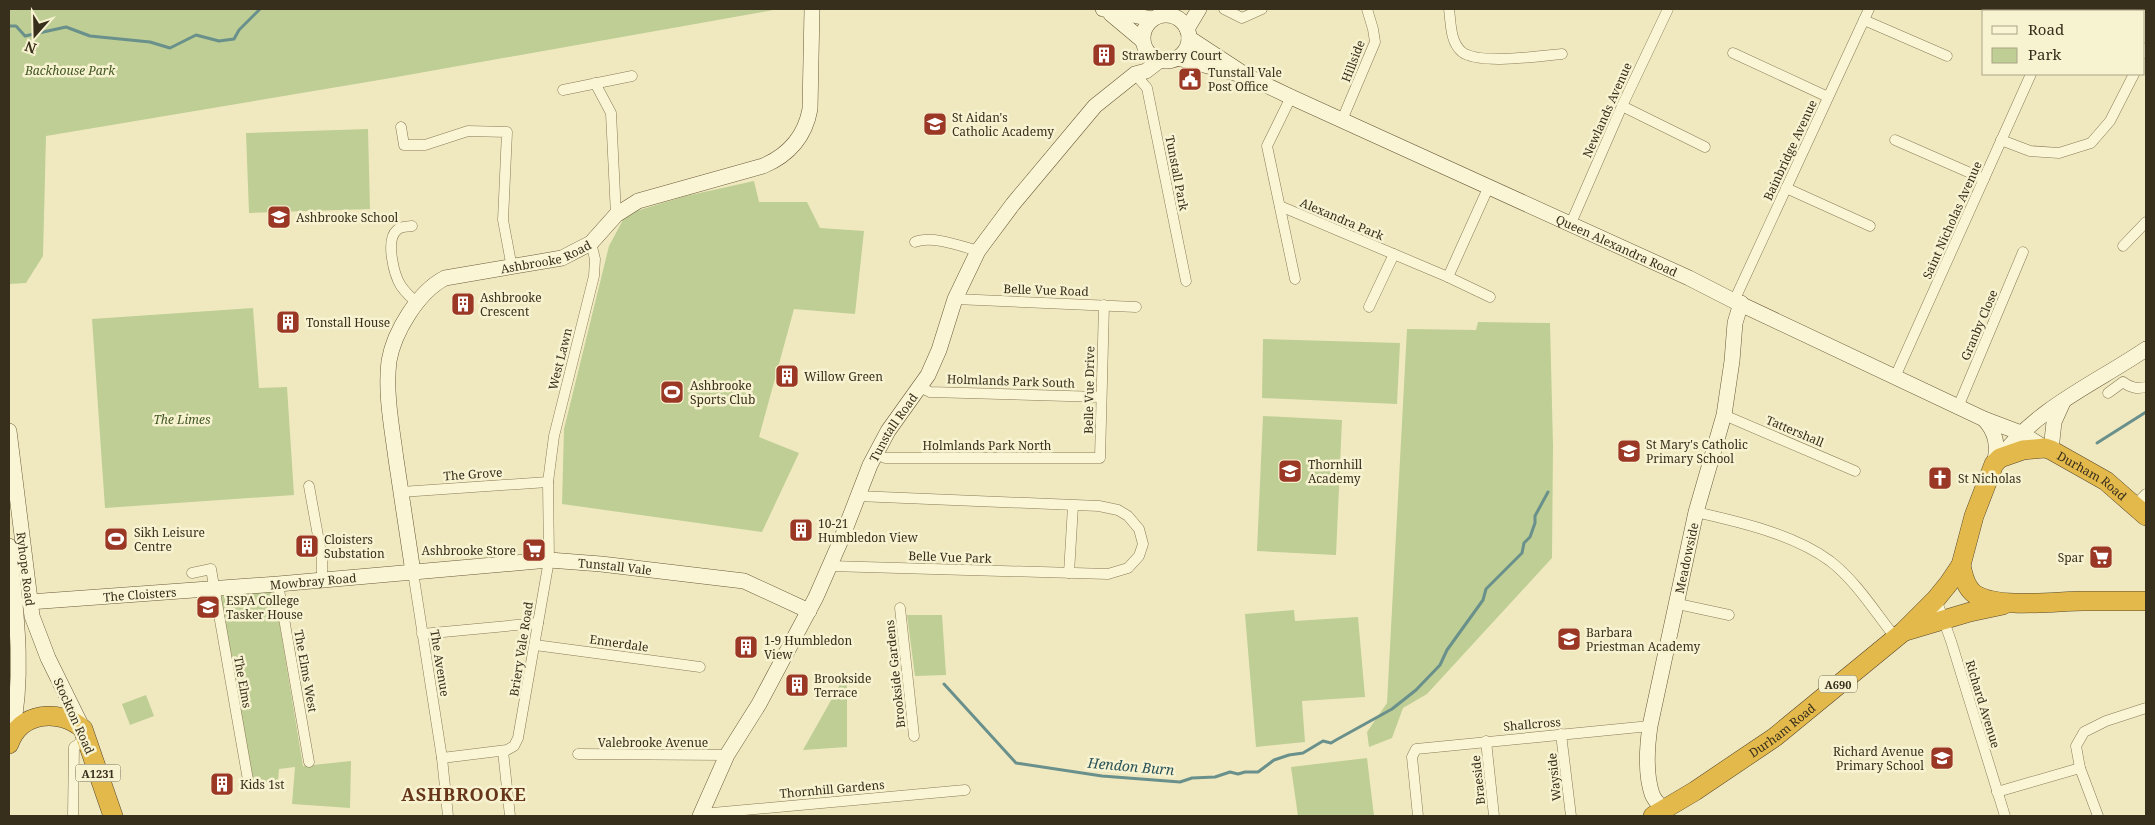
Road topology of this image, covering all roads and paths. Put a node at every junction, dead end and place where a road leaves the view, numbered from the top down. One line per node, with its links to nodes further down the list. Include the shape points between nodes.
1 (812, 9): 39 (street, Ashbrooke Road, via 810,109 795,144 772,162 646,198)
2 (1181, 9): 11 (street)
3 (1199, 9): 13 (street)
4 (1224, 9): 5 (street, via 1242,18)
5 (1262, 9)
6 (1367, 9): 30 (street, Hillside, via 1375,42)
7 (1449, 9): 15 (street, via 1452,38 1462,52 1488,60)
8 (1668, 9): 29 (street, Newlands Avenue)
9 (1869, 9): 12 (street, Bainbridge Avenue)
10 (1106, 10): 11 (street, Queen Alexandra Road); 14 (street, Queen Alexandra Road)
11 (1155, 18): 13 (street, Queen Alexandra Road, via 1173,16 1183,22); 14 (street, via 1143,32)
12 (1864, 20): 17 (street); 28 (street, Bainbridge Avenue)
13 (1188, 34): 18 (street, via 1184,53); 24 (street, Queen Alexandra Road)
14 (1143, 43): 19 (street, Queen Alexandra Road); 20 (street)
15 (1562, 54)
16 (1733, 54): 28 (street)
17 (1947, 56)
18 (1178, 58): 19 (street, Queen Alexandra Road); 24 (street, Queen Alexandra Road)
19 (1159, 61): 20 (street, Tunstall Road, via 1146,71)
20 (1135, 74): 47 (street, Tunstall Road, via 1095,106); 53 (street, Tunstall Park, via 1147,88)
21 (2031, 75): 33 (street, Saint Nicholas Avenue)
22 (2133, 75): 33 (street, via 2110,121 2091,143 2059,153 2030,150)
23 (632, 76): 25 (street)
24 (1247, 76): 27 (street, Queen Alexandra Road)
25 (595, 83): 26 (street); 39 (street, via 611,112)
26 (563, 90)
27 (1291, 97): 30 (street, Queen Alexandra Road); 38 (street, Alexandra Park, via 1267,146)
28 (1828, 97): 37 (street, Bainbridge Avenue)
29 (1622, 106): 34 (street); 41 (street, Newlands Avenue)
30 (1342, 120): 36 (street, Queen Alexandra Road)
31 (401, 126): 50 (street, via 404,145 425,145 468,131 506,132 503,220)
32 (1894, 140): 35 (street)
33 (2001, 140): 35 (street, Saint Nicholas Avenue)
34 (1705, 147)
35 (1984, 179): 62 (street, Saint Nicholas Avenue)
36 (1489, 186): 41 (street, Queen Alexandra Road); 51 (street)
37 (1786, 188): 43 (street); 56 (street, Bainbridge Avenue)
38 (1280, 206): 49 (street, Alexandra Park); 52 (street, Alexandra Park)
39 (616, 215): 45 (street, Ashbrooke Road)
40 (2146, 222): 46 (street)
41 (1571, 223): 56 (street, Queen Alexandra Road)
42 (412, 226): 57 (street, via 400,228 394,234 392,262 402,286)
43 (1870, 226)
44 (915, 242): 47 (street, via 922,239)
45 (591, 243): 50 (street, Ashbrooke Road, via 562,258); 78 (street, West Lawn, via 596,259 594,276 554,436)
46 (2123, 246)
47 (978, 251): 55 (street, Tunstall Road)
48 (2023, 252): 68 (street, Granby Close)
49 (1394, 254): 51 (street, Alexandra Park); 60 (street, Alexandra Park)
50 (512, 268): 57 (street, Ashbrooke Road, via 445,278)
51 (1448, 277): 54 (street, Alexandra Park)
52 (1295, 280)
53 (1186, 281)
54 (1490, 297)
55 (956, 299): 58 (street, Belle Vue Road); 64 (street, Tunstall Road, via 939,350)
56 (1738, 302): 62 (street, Queen Alexandra Road); 69 (street, Meadowside)
57 (418, 303): 80 (street, Ashbrooke Road, via 398,332 388,374)
58 (1104, 305): 59 (street, Belle Vue Road); 66 (street, Belle Vue Drive)
59 (1136, 307)
60 (1370, 307)
61 (2146, 349): 67 (street)
62 (1895, 377): 68 (street, Queen Alexandra Road)
63 (2146, 386): 65 (street, via 2138,389 2123,382)
64 (920, 387): 66 (street, Holmlands Park South, via 930,392); 74 (street, Tunstall Road, via 888,431)
65 (2108, 393)
66 (1101, 396): 75 (street, Belle Vue Drive)
67 (2063, 402): 72 (street, via 2044,412); 73 (street)
68 (1958, 407): 70 (street, Queen Alexandra Road)
69 (1724, 414): 77 (street, Tattershall); 84 (street, Meadowside)
70 (1984, 420): 72 (street, Queen Alexandra Road); 76 (street, via 1995,434)
71 (9, 431): 98 (street, Ryhope Road)
72 (2021, 433): 73 (street, Queen Alexandra Road); 76 (street)
73 (2048, 449): 76 (highway, Durham Road, via 2023,450); 82 (highway, Durham Road)
74 (876, 454): 75 (street, Holmlands Park North, via 885,458); 81 (street, Tunstall Road)
75 (1100, 458)
76 (1997, 461): 87 (highway, Durham Road / A690, via 1974,516)
77 (1855, 471)
78 (548, 482): 80 (street, The Grove); 86 (street, Briery Vale Road)
79 (309, 486): 92 (street, via 322,558)
80 (401, 492): 89 (street, Ashbrooke Road)
81 (857, 496): 83 (street); 88 (street, Tunstall Road)
82 (2142, 505)
83 (1072, 506): 91 (street); 91 (street, via 1118,510 1139,529 1143,544 1139,556 1128,568 1108,574)
84 (1696, 512): 100 (street, Meadowside); 108 (street, via 1762,529 1829,561)
85 (9, 546): 98 (street, Ryhope Road)
86 (549, 560): 89 (street, Tunstall Vale); 102 (street, Tunstall Vale, via 744,581); 105 (street, Briery Vale Road)
87 (1960, 565): 95 (highway, Durham Road / A690); 99 (highway, Durham Road / A690, via 1968,588 1976,595)
88 (830, 566): 91 (street, Belle Vue Park); 102 (street, Tunstall Road)
89 (412, 572): 92 (street, Mowbray Road); 107 (street, The Avenue)
90 (192, 573): 94 (street, via 211,570)
91 (1069, 574)
92 (322, 580): 93 (street, Mowbray Road)
93 (278, 584): 94 (street, Mowbray Road); 124 (street, The Elms West)
94 (214, 589): 96 (street, The Cloisters); 126 (street, The Elms)
95 (1936, 599): 104 (street, Richard Avenue); 108 (highway, Durham Road / A690)
96 (58, 600): 98 (street, The Cloisters); 106 (street, via 45,612)
97 (2146, 601): 99 (highway, Durham Road / A690)
98 (18, 602): 106 (street, Ryhope Road); 111 (street, Ryhope Road)
99 (2011, 603): 104 (highway, Durham Road / A690)
100 (1678, 604): 103 (street); 114 (street, Meadowside)
101 (900, 608): 117 (street, Brookside Gardens)
102 (809, 611): 122 (street, Tunstall Road, via 759,704)
103 (1730, 614)
104 (1944, 619): 108 (highway, Durham Road / A690); 128 (street, Richard Avenue)
105 (538, 623): 107 (street); 109 (street, Briery Vale Road)
106 (36, 630): 112 (street, Ryhope Road)
107 (422, 634): 123 (street, The Avenue)
108 (1899, 635): 129 (highway, Durham Road / A690, via 1774,737)
109 (535, 644): 110 (street, Ennerdale); 120 (street, Briery Vale Road, via 518,738 514,746)
110 (700, 667)
111 (14, 670): 119 (street, Ryhope Road, via 16,716)
112 (55, 672): 115 (street, Stockton Road)
113 (2146, 708): 125 (street, via 2084,732 2076,746)
114 (1650, 726): 116 (street, Shallcross); 129 (street, Meadowside, via 1647,750 1650,786)
115 (84, 734): 119 (highway, via 64,717 43,716 27,721); 131 (street, via 74,747); 132 (highway, Stockton Road / A1231)
116 (1561, 734): 118 (street, Shallcross); 137 (street, Wayside)
117 (914, 736)
118 (1486, 741): 135 (street, Shallcross, via 1416,748 1412,757); 136 (street, Braeside)
119 (10, 742)
120 (503, 751): 123 (street); 134 (street)
121 (578, 754): 122 (street, Valebrooke Avenue)
122 (727, 755): 130 (street, Tunstall Road)
123 (442, 758): 133 (street, The Avenue)
124 (309, 762)
125 (2080, 768): 128 (street); 139 (street)
126 (248, 780)
127 (965, 790): 130 (street, Thornhill Gardens)
128 (1998, 792): 138 (street, Richard Avenue)
129 (1662, 814)
130 (700, 815)
131 (74, 816)
132 (113, 816)
133 (448, 816)
134 (510, 816)
135 (1418, 816)
136 (1494, 816)
137 (1571, 816)
138 (2005, 816)
139 (2098, 816)

